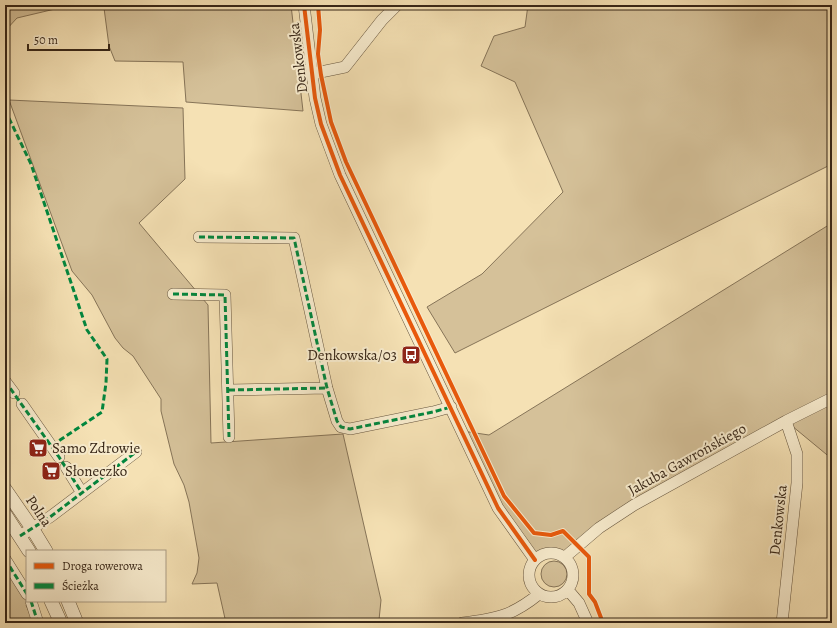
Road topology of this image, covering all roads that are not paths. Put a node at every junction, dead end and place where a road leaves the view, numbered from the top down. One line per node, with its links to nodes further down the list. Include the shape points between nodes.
1 (304, 5): 3 (street, Denkowska)
2 (397, 5): 3 (street, via 345,67)
3 (311, 74): 12 (street, Denkowska, via 321,124 338,168)
4 (198, 238): 7 (street, via 294,238)
5 (173, 294): 8 (street, via 225,295)
6 (5, 381): 9 (street)
7 (327, 388): 8 (street); 12 (street, via 339,425 344,429)
8 (229, 390): 14 (street)
9 (14, 393)
10 (832, 398): 13 (street, Jakuba Gawrońskiego)
11 (22, 404): 16 (street)
12 (451, 407): 27 (street, Denkowska, via 498,508)
13 (786, 421): 25 (street, Jakuba Gawrońskiego, via 634,504); 39 (street, Denkowska, via 797,454 797,483)
14 (230, 437)
15 (136, 452): 19 (street)
16 (59, 457)
17 (66, 467): 19 (street)
18 (5, 490): 21 (street, Polna)
19 (82, 493): 21 (street)
20 (5, 514): 22 (street, Polna)
21 (32, 528): 22 (street); 24 (street, Polna)
22 (20, 536): 23 (street, Polna)
23 (28, 550)
24 (45, 550)
25 (565, 557): 27 (street, via 548,553); 28 (street, via 573,568 574,576)
26 (5, 559): 29 (street)
27 (535, 560): 30 (street, via 529,574 534,589)
28 (568, 590): 30 (street, via 555,598); 38 (street, via 579,603)
29 (26, 591)
30 (539, 594): 37 (street, via 526,605 504,617)
31 (31, 602): 34 (street)
32 (51, 602): 35 (street)
33 (68, 602): 36 (street)
34 (38, 623)
35 (61, 623)
36 (77, 623)
37 (462, 623)
38 (588, 623)
39 (782, 623)

